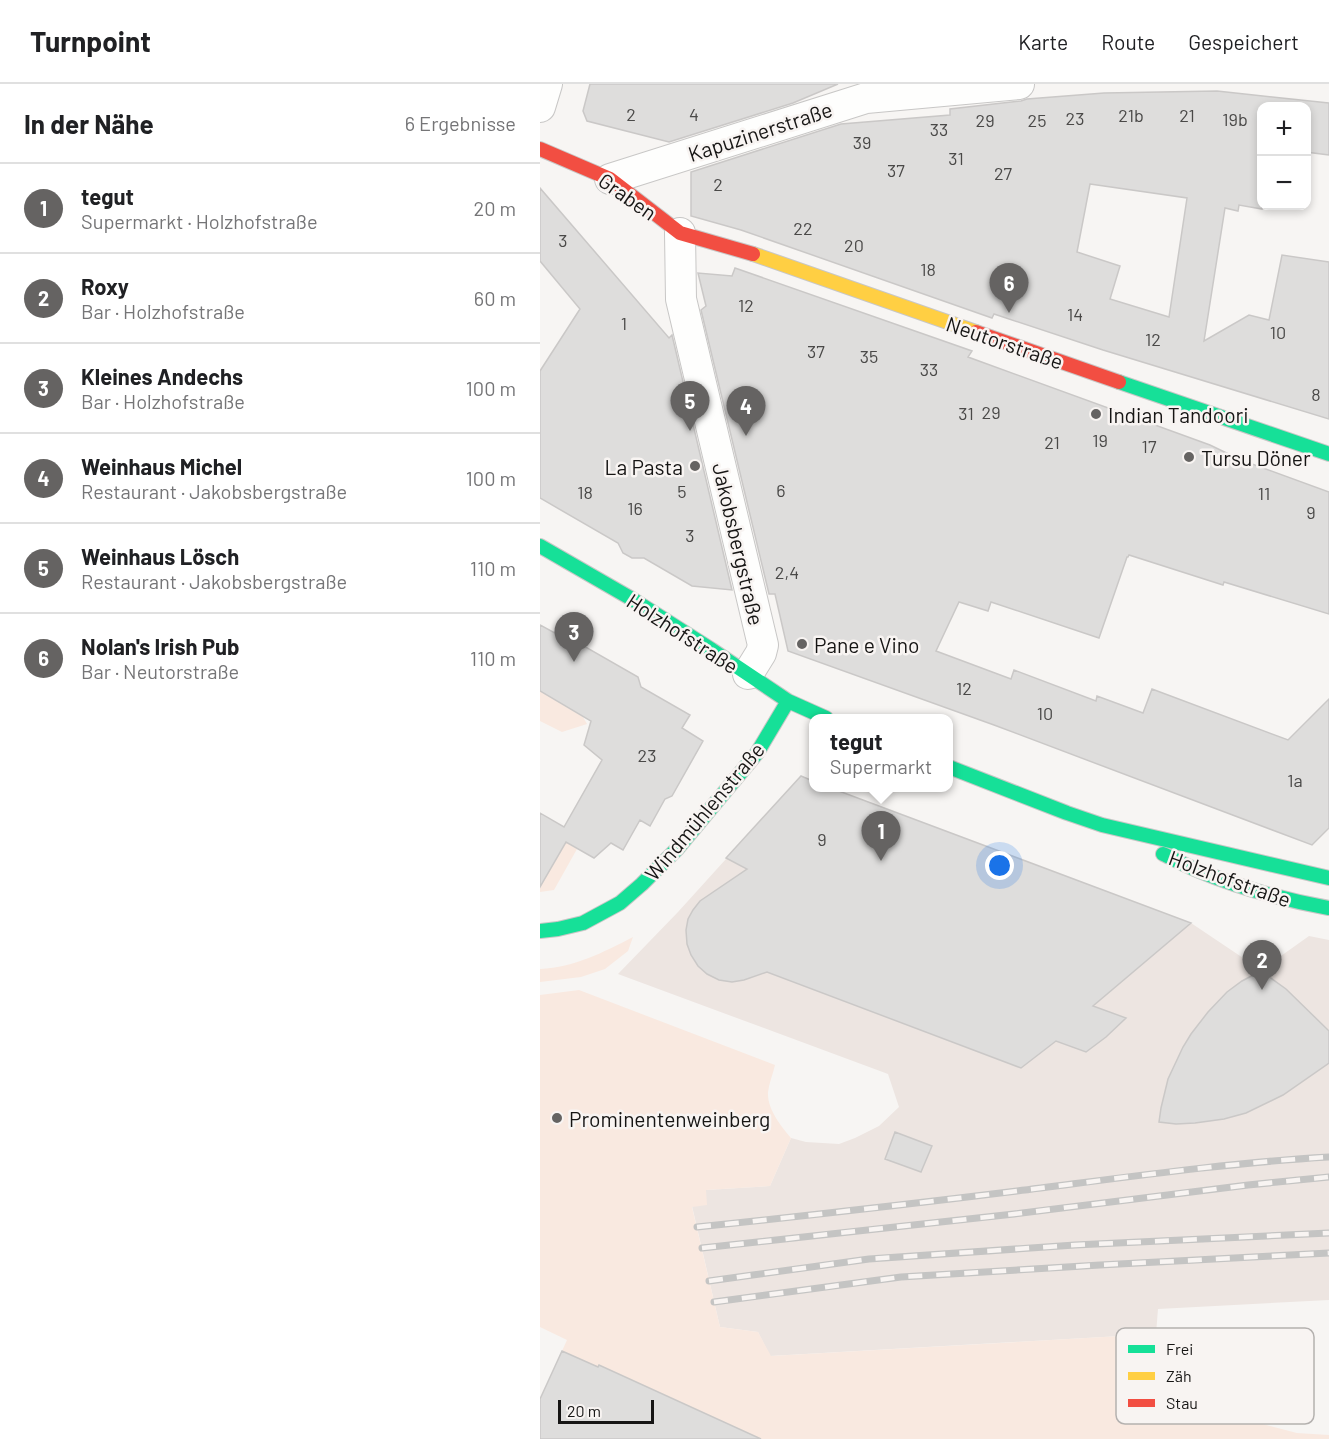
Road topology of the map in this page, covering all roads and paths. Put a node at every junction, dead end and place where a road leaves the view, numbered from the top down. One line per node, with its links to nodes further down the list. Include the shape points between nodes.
1 (547, 84): 4 (street)
2 (1019, 84): 3 (street, Kapuzinerstraße)
3 (868, 91): 6 (street, Kapuzinerstraße)
4 (540, 107)
5 (540, 149): 6 (street, Graben)
6 (610, 179): 7 (street, Graben)
7 (680, 233): 8 (street, Neutorstraße, via 735,248); 10 (street, Jakobsbergstraße, via 681,299 763,645)
8 (1329, 454)
9 (540, 546): 10 (street, Holzhofstraße, via 632,599)
10 (748, 674): 11 (street, Holzhofstraße)
11 (788, 701): 12 (street, Holzhofstraße); 17 (street, Windmühlenstraße, via 757,753 678,848 642,884 620,903 583,923)
12 (817, 714)
13 (953, 769): 14 (street, Holzhofstraße)
14 (1102, 825): 15 (street, Holzhofstraße); 16 (street, Holzhofstraße, via 1202,872)
15 (1328, 877): 16 (street)
16 (1315, 905)
17 (540, 931)

